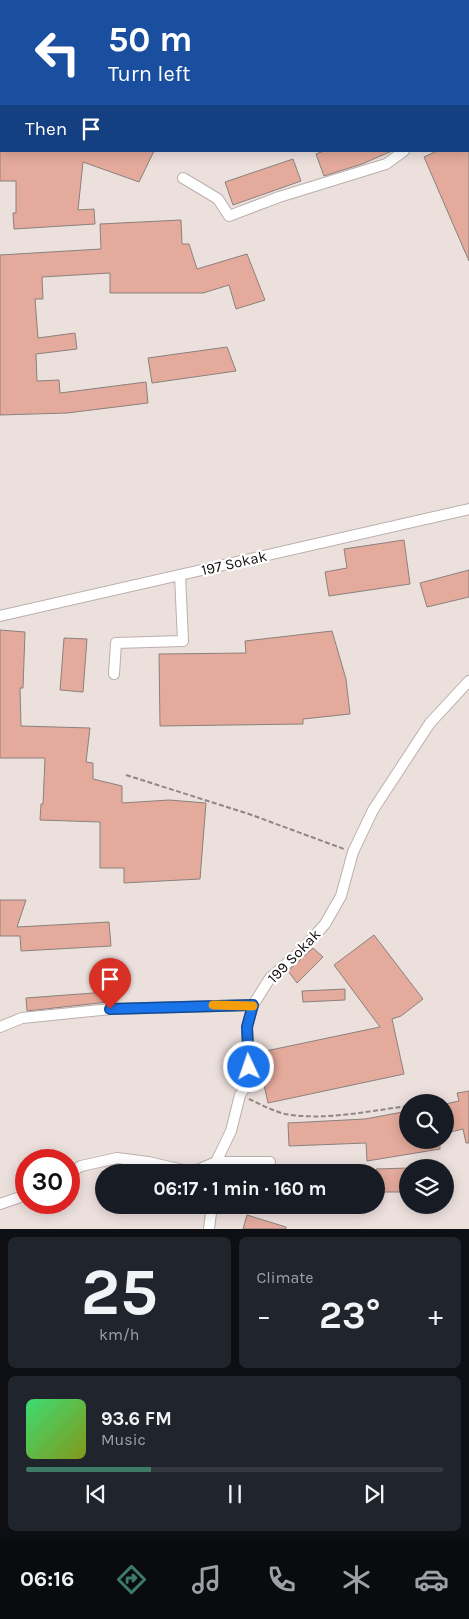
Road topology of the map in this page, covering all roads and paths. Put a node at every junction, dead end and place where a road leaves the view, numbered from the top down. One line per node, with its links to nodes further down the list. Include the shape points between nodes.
1 (403, 152): 2 (street, via 386,164 229,216 218,199)
2 (183, 178)
3 (469, 509): 4 (street, 197 Sokak)
4 (180, 575): 5 (street, 197 Sokak); 6 (street, via 183,641 116,644)
5 (0, 616)
6 (114, 674)
7 (469, 681): 9 (street, 199 Sokak, via 430,723 373,810)
8 (126, 775): 9 (path, via 249,814)
9 (353, 852): 10 (street, 199 Sokak, via 341,896 325,924 270,978)
10 (253, 1005): 11 (street, via 110,1009 22,1018); 12 (street, 199 Sokak, via 247,1027 250,1080)
11 (0, 1027)
12 (240, 1095): 13 (path, via 282,1113 297,1115 340,1115); 16 (street, 199 Sokak, via 231,1131)
13 (399, 1107)
14 (270, 1162): 17 (street)
15 (157, 1164): 18 (street, via 117,1158)
16 (216, 1164)
17 (248, 1164)
18 (80, 1167)
19 (15, 1199): 20 (street)
20 (0, 1204)
21 (211, 1214): 22 (street)
22 (210, 1229)

